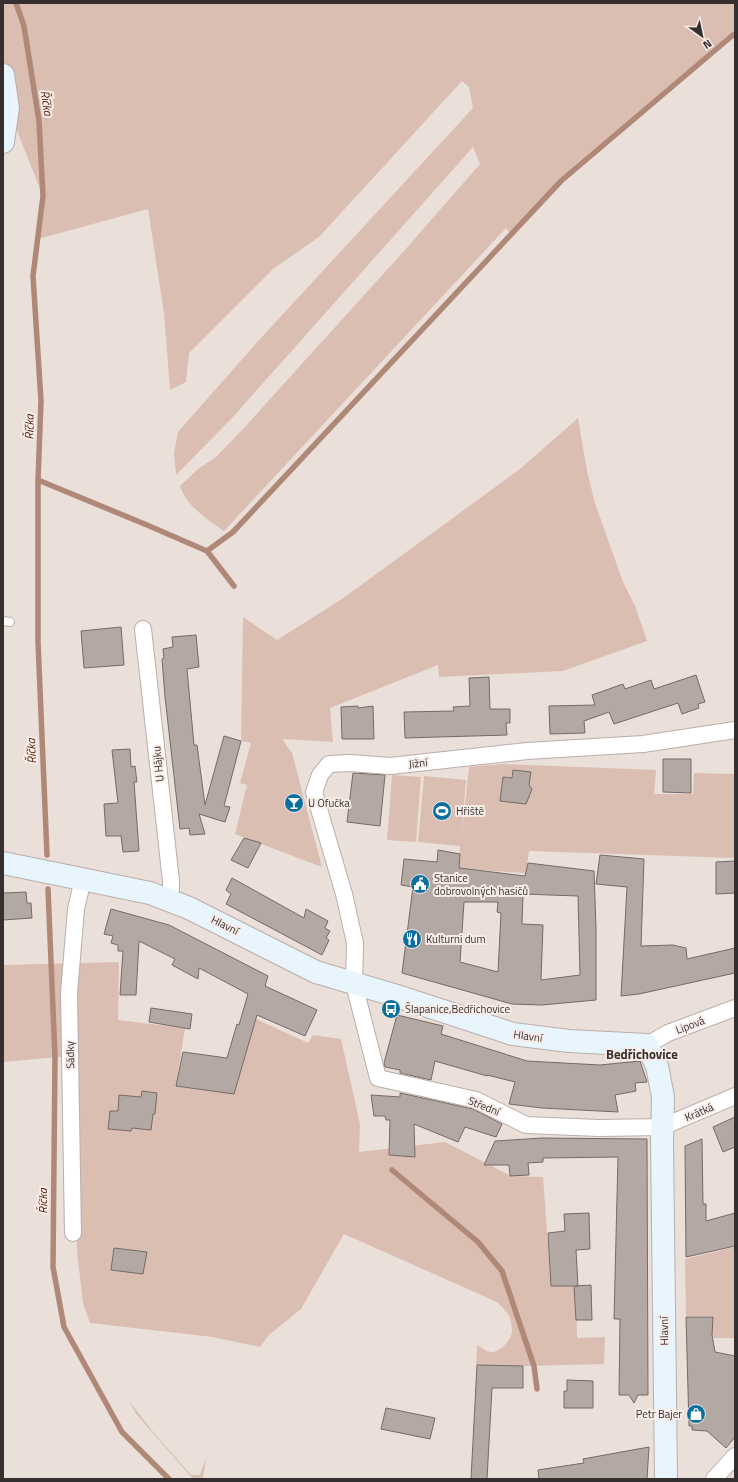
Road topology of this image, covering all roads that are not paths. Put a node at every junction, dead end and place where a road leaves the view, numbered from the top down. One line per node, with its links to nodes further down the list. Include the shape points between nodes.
1 (3, 74): 2 (street, via 8,108)
2 (3, 142)
3 (143, 629): 7 (street, U Hájku, via 171,881)
4 (735, 730): 8 (street, Jižní, via 643,744 527,751 390,766 330,764 320,775 314,792 344,894 354,943)
5 (3, 863): 6 (street, Hlavní)
6 (83, 879): 7 (street, Hlavní); 13 (street, Sádky, via 76,909 69,993)
7 (167, 899): 8 (street, Hlavní, via 316,972)
8 (354, 984): 10 (street, Hlavní, via 513,1034 569,1041); 12 (street, Střední, via 378,1078 476,1100 526,1125)
9 (735, 1008): 10 (street, Lipová, via 668,1033)
10 (648, 1045): 12 (street, Hlavní, via 657,1066 663,1097)
11 (735, 1096): 12 (street, Krátká)
12 (662, 1127): 15 (street, Hlavní)
13 (73, 1233)
14 (735, 1456): 16 (street)
15 (666, 1479)
16 (714, 1479)

